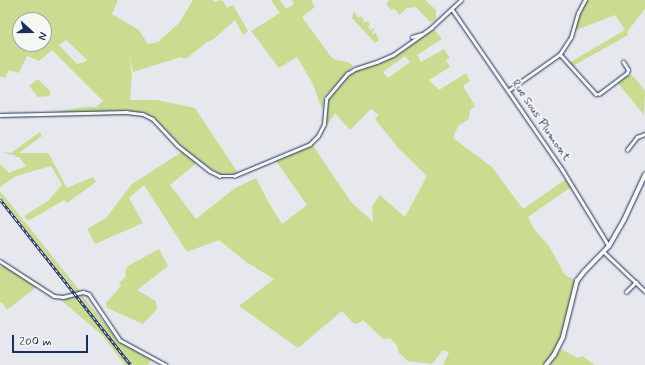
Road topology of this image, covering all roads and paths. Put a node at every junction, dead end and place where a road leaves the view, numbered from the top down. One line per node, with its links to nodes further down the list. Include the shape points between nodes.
1 (460, 0): 3 (street)
2 (585, 0): 6 (street, via 571,37)
3 (452, 9): 4 (street); 8 (street, Rue Sous Plumont)
4 (424, 33): 5 (street); 9 (street, via 387,58 355,68 347,74 326,99 324,124 310,144 234,176 220,176 210,171 143,114 126,112)
5 (412, 37)
6 (560, 54): 7 (street, via 596,94 628,73); 8 (street)
7 (623, 62)
8 (508, 90): 13 (street, Rue Sous Plumont, via 562,169)
9 (0, 115)
10 (645, 134): 11 (street, via 637,137)
11 (627, 150)
12 (645, 176): 13 (main road)
13 (609, 246): 14 (main road)
14 (604, 252): 16 (street); 19 (main road, via 577,281 563,337)
15 (0, 261): 20 (street, via 54,296 63,297 83,292 89,294 120,340)
16 (636, 282): 17 (street); 18 (street)
17 (645, 291)
18 (626, 292)
19 (548, 363)
20 (166, 365)

